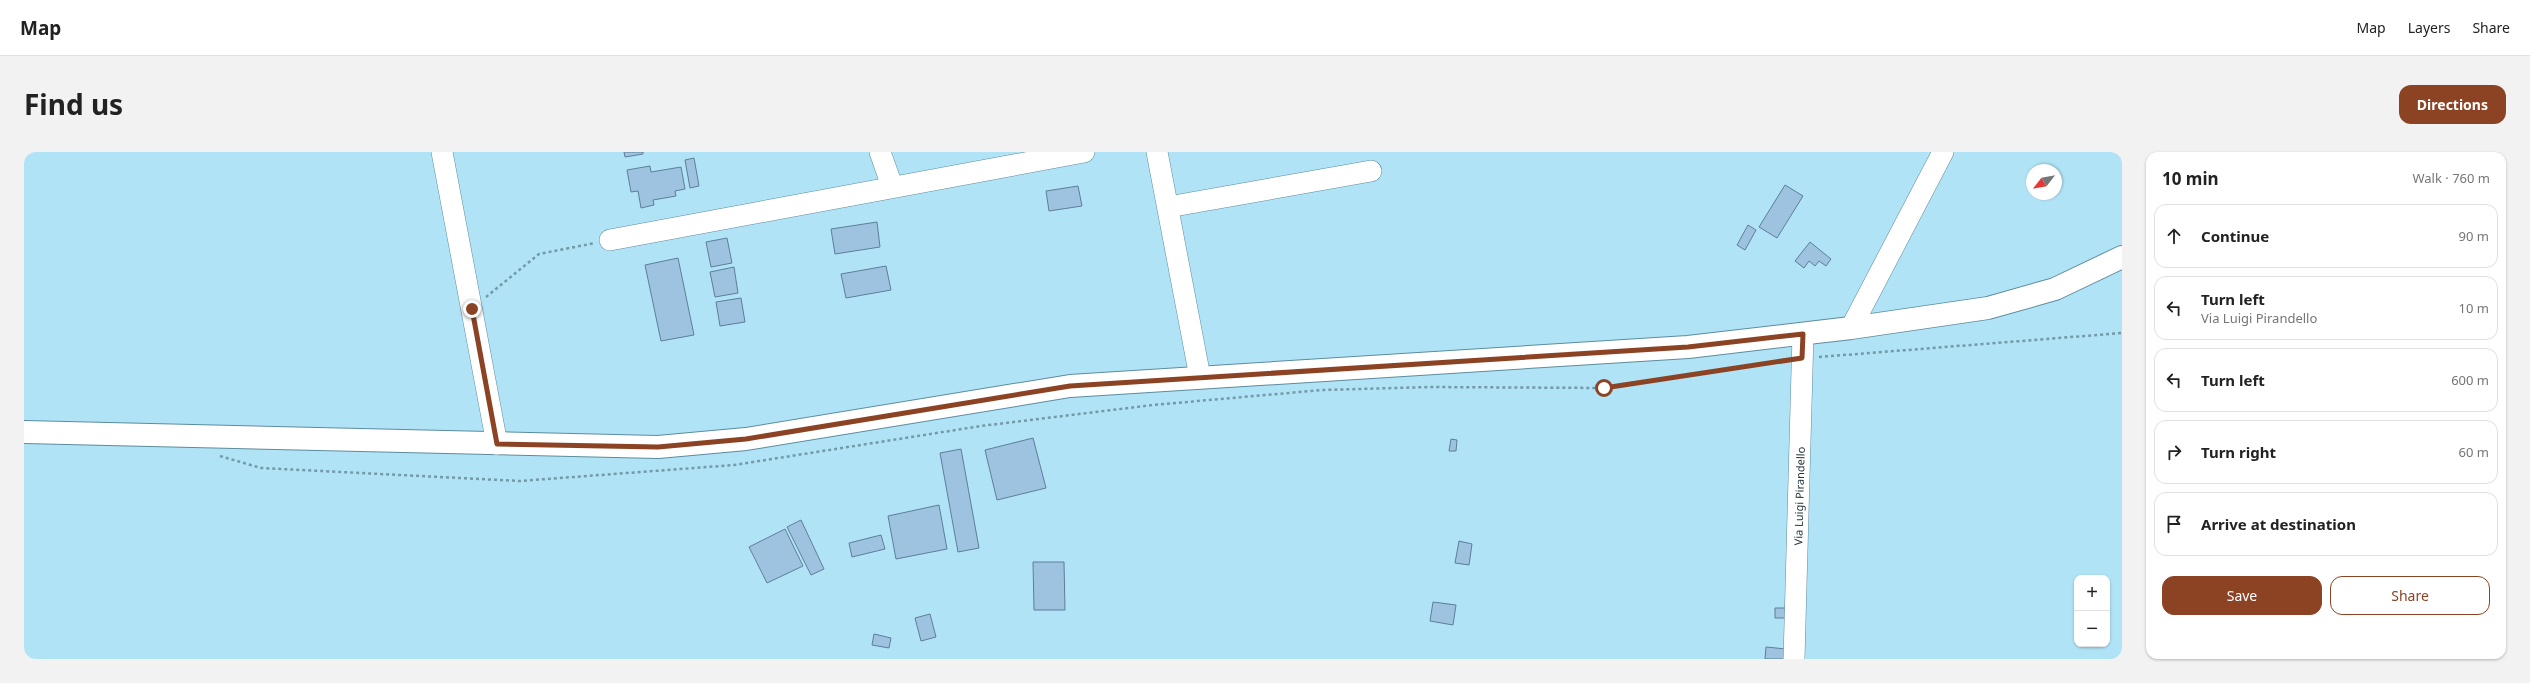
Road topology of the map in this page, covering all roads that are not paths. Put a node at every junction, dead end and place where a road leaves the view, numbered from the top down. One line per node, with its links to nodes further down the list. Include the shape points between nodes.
1 (442, 152): 15 (street)
2 (880, 152): 7 (street)
3 (1084, 152): 7 (street)
4 (1157, 152): 8 (street)
5 (1943, 152): 11 (street)
6 (1371, 171): 8 (street)
7 (892, 186): 9 (street)
8 (1168, 207): 13 (street)
9 (610, 240)
10 (2122, 257): 11 (main road, via 2055,289 1988,308)
11 (1851, 328): 12 (main road)
12 (1803, 334): 13 (main road, via 1688,347); 16 (street, Via Luigi Pirandello)
13 (1200, 377): 15 (main road, via 1070,386 738,440 658,447)
14 (24, 432): 15 (main road)
15 (497, 444)
16 (1794, 659)

